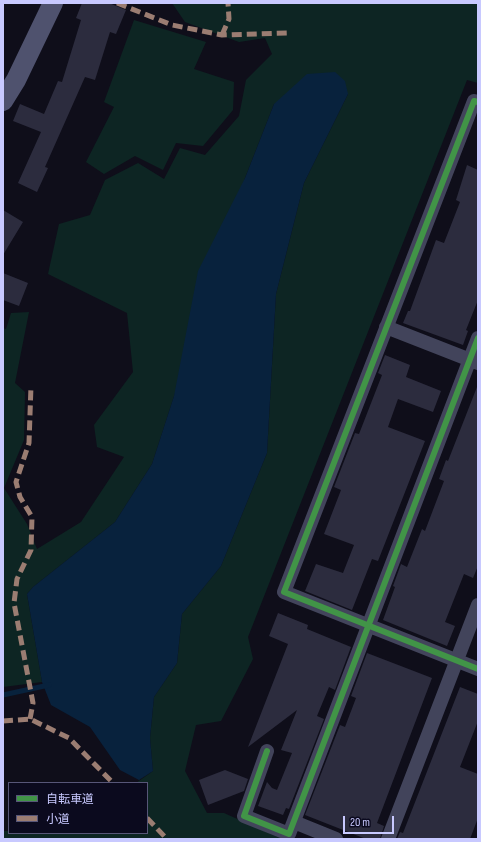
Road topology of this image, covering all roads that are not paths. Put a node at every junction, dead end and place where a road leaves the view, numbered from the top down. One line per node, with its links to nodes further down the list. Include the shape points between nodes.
1 (53, 3): 2 (main road, via 16,80)
2 (3, 101)
3 (478, 102): 4 (street, via 474,101)
4 (386, 327): 6 (street); 8 (street, via 284,592)
5 (478, 338): 6 (street)
6 (474, 361): 8 (street)
7 (478, 605): 9 (street)
8 (368, 626): 9 (street); 12 (street)
9 (457, 661): 10 (street); 14 (street)
10 (478, 669)
11 (267, 750): 12 (street, via 244,816 289,834)
12 (294, 822): 13 (street)
13 (336, 839)
14 (388, 839)

